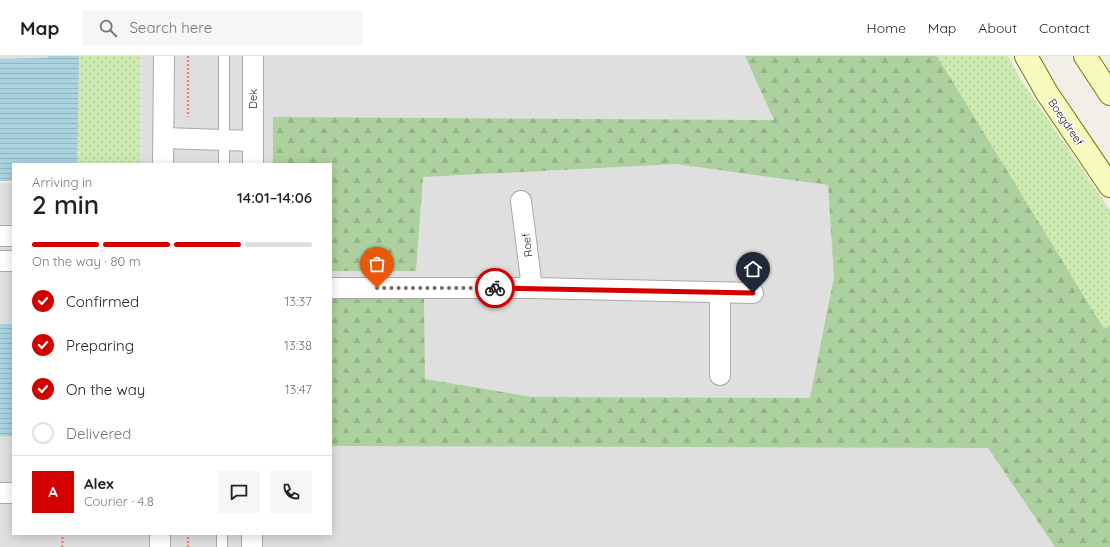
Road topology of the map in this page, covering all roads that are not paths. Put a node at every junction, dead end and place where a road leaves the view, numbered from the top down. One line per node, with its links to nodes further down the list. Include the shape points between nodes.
1 (164, 56): 7 (street)
2 (224, 56): 8 (lane)
3 (253, 56): 9 (street, Dek)
4 (1026, 56): 13 (street, Boegdreef, via 1047,93)
5 (1085, 56): 6 (street)
6 (1110, 94)
7 (164, 138): 8 (street); 10 (street)
8 (224, 140): 9 (street); 11 (lane)
9 (253, 141): 12 (street, Dek)
10 (163, 163)
11 (224, 163)
12 (253, 163)
13 (1110, 186)
14 (522, 201): 20 (street, Roef)
15 (0, 236): 16 (street)
16 (12, 236)
17 (0, 261): 18 (street)
18 (12, 261)
19 (332, 288): 20 (street)
20 (532, 288): 21 (street)
21 (720, 293): 22 (street); 23 (street)
22 (753, 293)
23 (720, 375)
24 (0, 493): 25 (street)
25 (12, 493)
26 (160, 535): 29 (street)
27 (222, 535): 30 (lane)
28 (252, 535): 31 (street)
29 (160, 547)
30 (222, 547)
31 (252, 547)

